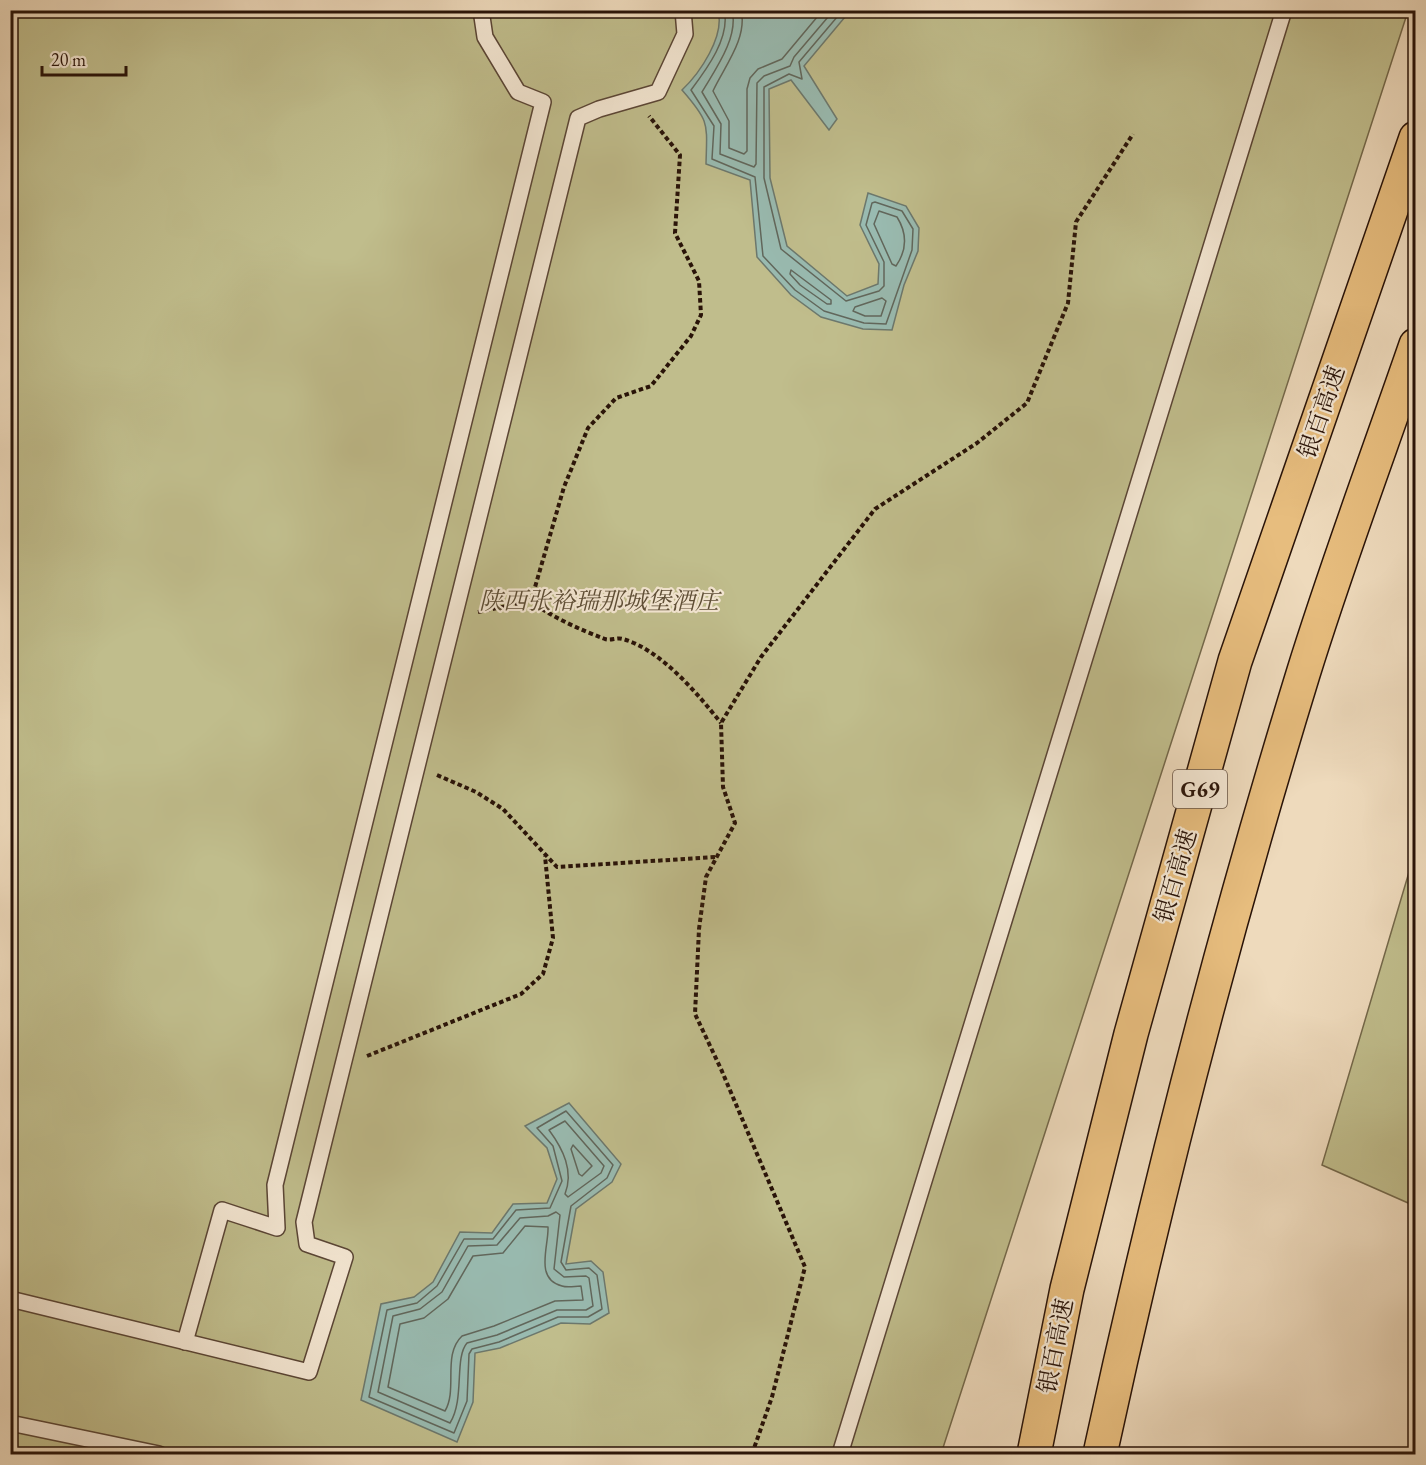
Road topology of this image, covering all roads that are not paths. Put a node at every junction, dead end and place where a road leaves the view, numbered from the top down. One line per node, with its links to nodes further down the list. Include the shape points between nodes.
1 (481, 10): 7 (lane, via 485,37 518,92 543,102 275,1185 277,1228 222,1210)
2 (683, 10): 7 (lane, via 685,34 658,92 578,118 304,1222 307,1244 345,1257 309,1372)
3 (1284, 10): 10 (lane)
4 (1416, 138): 11 (highway, 银百高速 / G69, via 1235,661 1131,1034 1067,1289)
5 (1416, 345): 12 (highway, G69, via 1304,673 1194,1050)
6 (10, 1299): 7 (lane)
7 (185, 1342)
8 (10, 1423): 9 (lane)
9 (159, 1455)
10 (840, 1455)
11 (1034, 1455)
12 (1100, 1455)

